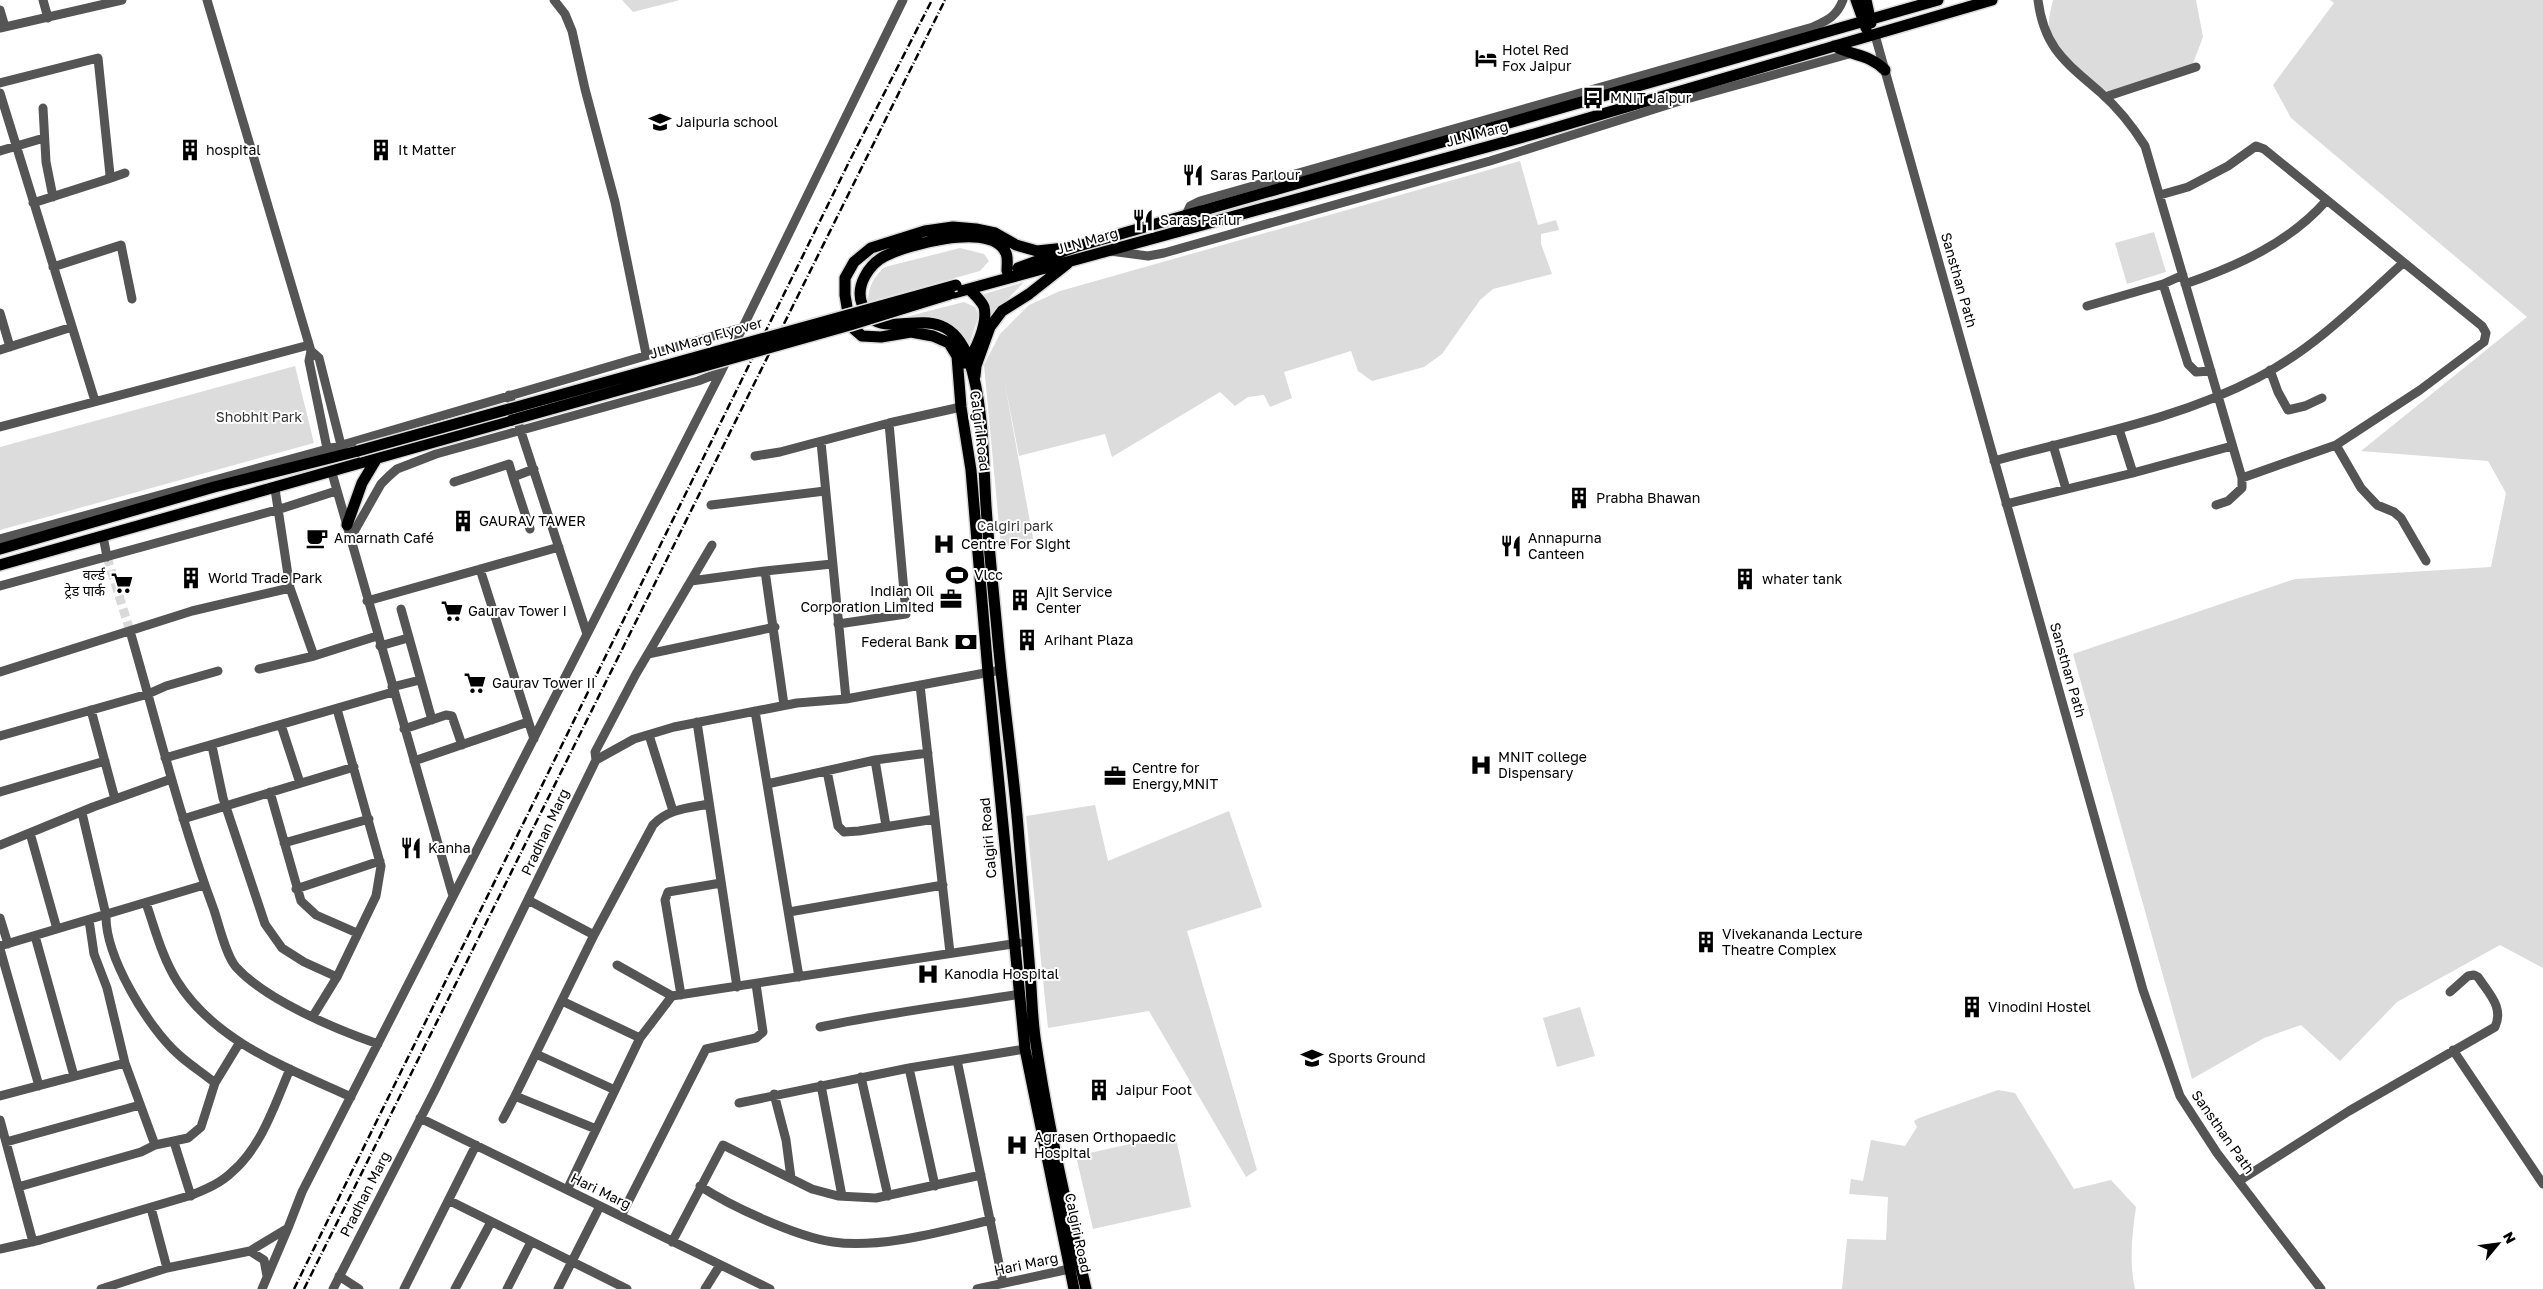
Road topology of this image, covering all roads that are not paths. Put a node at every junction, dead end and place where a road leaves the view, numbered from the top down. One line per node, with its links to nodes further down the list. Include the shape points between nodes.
1 (42, 0): 14 (street)
2 (122, 0): 12 (street)
3 (208, 0): 55 (street)
4 (554, 0): 57 (street, via 572,31 615,202)
5 (903, 0): 53 (street)
6 (1843, 0): 20 (street, via 1839,12 1813,27)
7 (1856, 0): 15 (main road)
8 (1866, 0): 15 (main road)
9 (1938, 0): 15 (main road, JLN Marg)
10 (1992, 0): 17 (main road, JLN Marg)
11 (2038, 0): 27 (street, via 2046,34 2056,50 2073,71)
12 (90, 4): 14 (street)
13 (0, 10): 16 (street)
14 (48, 18): 16 (street)
15 (1867, 20): 17 (main road); 23 (main road, JLN Marg)
16 (2, 28)
17 (1872, 36): 18 (main road, JLN Marg); 22 (street, Sansthan Path)
18 (1834, 46): 19 (main road); 24 (main road, JLN Marg)
19 (1849, 54): 22 (main road, via 1870,58); 24 (street)
20 (1695, 60): 23 (main road); 28 (street)
21 (2196, 67): 27 (street)
22 (1885, 70): 81 (street, Sansthan Path)
23 (1661, 78): 28 (main road, JLN Marg)
24 (1744, 78): 40 (main road, JLN Marg); 40 (street, via 1490,161 1164,253 1128,255)
25 (0, 83): 34 (street, via 98,58)
26 (0, 93): 31 (street)
27 (2105, 97): 35 (street, via 2145,146)
28 (1556, 105): 39 (main road, JLN Marg)
29 (43, 108): 30 (street)
30 (44, 138): 31 (street); 36 (street)
31 (15, 146): 32 (street); 38 (street)
32 (0, 151)
33 (125, 173): 34 (street)
34 (108, 179): 36 (street)
35 (2160, 195): 37 (street, via 2188,187 2228,166 2256,146 2264,149); 45 (street)
36 (53, 197): 38 (street)
37 (2326, 201): 42 (street); 45 (street, via 2313,216 2282,240 2225,270)
38 (33, 203): 43 (street)
39 (1075, 247): 44 (main road, JLN Marg Flyover); 62 (main road, Calgiri Road, via 1037,251 1016,245 996,233 953,227 926,231 872,248 854,262 845,278 845,295 854,329 862,336 881,337 911,332 949,342 957,356)
40 (1105, 250): 41 (main road, JLN Marg)
41 (1073, 260): 48 (main road, JLN Marg); 63 (main road, via 1030,294 1002,311 990,328 976,366)
42 (2403, 263): 60 (street, via 2309,344); 75 (street, via 2482,326 2486,333 2484,342 2420,390)
43 (53, 267): 49 (street, via 121,245); 52 (street)
44 (1007, 271): 47 (main road, JLN Marg Flyover); 58 (main road, via 1007,256 1002,247 990,240 965,236 884,256 864,277 860,288 862,304 875,321 893,326 925,321 942,326 962,343)
45 (2184, 279): 46 (street); 59 (street)
46 (2163, 284): 50 (street); 59 (street, via 2188,364 2196,372)
47 (955, 289): 48 (main road, JLN Marg Flyover); 77 (main road, JLN Marg Flyover, bridge, via 358,451); 80 (main road, JLN Marg Flyover, bridge, via 850,325)
48 (969, 289): 58 (main road, via 984,307 984,315 980,336)
49 (132, 299)
50 (2087, 306)
51 (0, 313): 54 (street)
52 (72, 327): 54 (street); 67 (street)
53 (744, 327): 57 (street); 61 (street)
54 (10, 347): 56 (street)
55 (310, 348): 67 (street); 77 (street, via 319,358); 78 (street, via 309,362)
56 (0, 350)
57 (646, 354): 64 (street)
58 (968, 360): 62 (main road); 63 (main road)
59 (2211, 370): 65 (street)
60 (2270, 370): 65 (street); 66 (street, via 2288,410)
61 (721, 372): 72 (street); 120 (street)
62 (958, 374): 68 (main road, Calgiri Road)
63 (975, 381): 115 (main road, Calgiri Road)
64 (509, 395): 72 (street); 77 (street)
65 (2217, 397): 71 (street); 76 (street)
66 (2322, 398)
67 (95, 401): 70 (street)
68 (961, 407): 69 (street); 116 (main road, Calgiri Road, via 971,470)
69 (889, 423): 73 (street); 117 (street, via 906,614)
70 (0, 427)
71 (2119, 429): 74 (street); 84 (street)
72 (522, 432): 82 (street); 99 (street, via 436,454 397,468 381,484)
73 (821, 442): 79 (street); 91 (street)
74 (2053, 444): 81 (street); 88 (street)
75 (2336, 444): 86 (street); 105 (street, via 2361,488 2377,505 2401,518)
76 (2232, 446): 84 (street); 86 (street)
77 (343, 450): 78 (main road, JLN Marg Flyover)
78 (329, 453): 100 (street); 102 (main road, JLN Marg Flyover)
79 (754, 456)
80 (377, 458): 83 (main road, JLN Marg Flyover); 96 (main road, via 362,483)
81 (1994, 461): 92 (street, Sansthan Path)
82 (534, 470): 85 (street); 103 (street)
83 (332, 473): 89 (main road, JLN Marg Flyover); 90 (street)
84 (2133, 473): 88 (street)
85 (513, 477): 87 (street, via 509,464); 97 (street)
86 (2242, 478): 94 (street, via 2242,488 2235,496)
87 (454, 482)
88 (2066, 488): 92 (street)
89 (275, 489): 95 (street); 98 (main road, JLN Marg Flyover)
90 (336, 491): 95 (street); 96 (street)
91 (825, 491): 93 (street); 106 (street)
92 (2006, 504): 238 (street, Sansthan Path, via 2162,1049 2180,1096 2217,1154)
93 (711, 505)
94 (2216, 505)
95 (280, 509): 104 (street); 112 (street)
96 (348, 525): 99 (street)
97 (530, 529)
98 (103, 536): 104 (street); 107 (main road, JLN Marg Flyover)
99 (351, 537): 113 (street)
100 (0, 539)
101 (712, 545): 110 (street, Pradhan Marg)
102 (0, 548)
103 (559, 548): 108 (street); 120 (street)
104 (107, 557): 111 (street)
105 (2426, 561)
106 (832, 564): 109 (street); 117 (street)
107 (0, 565)
108 (480, 569): 113 (street); 140 (street)
109 (765, 571): 110 (street); 118 (street)
110 (691, 581): 123 (street, Pradhan Marg)
111 (0, 586)
112 (290, 588): 119 (street, via 192,611); 124 (street)
113 (367, 601): 122 (street)
114 (400, 609): 121 (street)
115 (996, 614): 116 (main road); 126 (main road, Calgiri Road)
116 (982, 615): 129 (main road, Calgiri Road)
117 (838, 624): 134 (street)
118 (774, 627): 123 (street); 135 (street)
119 (130, 631): 128 (street); 133 (street)
120 (587, 634): 146 (street)
121 (408, 638): 122 (street); 130 (street)
122 (378, 641): 124 (street); 132 (street)
123 (648, 654): 151 (street, Pradhan Marg, via 595,752)
124 (314, 656): 125 (street)
125 (259, 668)
126 (1001, 670): 129 (street); 190 (main road, Calgiri Road, via 1017,808)
127 (218, 671): 133 (street)
128 (0, 672)
129 (988, 672): 131 (street); 191 (main road, Calgiri Road)
130 (420, 680): 132 (street); 139 (street)
131 (920, 686): 134 (street); 149 (street)
132 (393, 690): 136 (street); 143 (street)
133 (148, 694): 137 (street); 150 (street)
134 (846, 699): 135 (street)
135 (784, 705): 138 (street)
136 (337, 709): 142 (street); 155 (street)
137 (91, 710): 145 (street); 153 (street)
138 (755, 711): 141 (street); 159 (street)
139 (432, 720): 143 (street); 147 (street, via 452,716)
140 (528, 722): 146 (street); 147 (street)
141 (697, 722): 144 (street); 163 (street)
142 (280, 725): 148 (street); 158 (street)
143 (404, 729): 154 (street)
144 (649, 735): 151 (street, via 613,749); 165 (street)
145 (0, 736)
146 (534, 739): 179 (street)
147 (462, 745): 154 (street)
148 (212, 746): 150 (street); 164 (street)
149 (928, 753): 152 (street); 169 (street)
150 (165, 758): 157 (street)
151 (596, 760): 180 (street, Pradhan Marg)
152 (874, 760): 156 (street); 170 (street)
153 (105, 761): 160 (street); 162 (street)
154 (414, 761): 179 (street)
155 (354, 766): 158 (street); 168 (street)
156 (828, 771): 159 (street); 170 (street, via 838,826 844,832)
157 (171, 779): 162 (street); 167 (street)
158 (300, 783): 161 (street)
159 (767, 784): 182 (street)
160 (0, 792)
161 (270, 792): 164 (street); 172 (street)
162 (115, 799): 166 (street)
163 (708, 804): 165 (street); 175 (street)
164 (226, 806): 167 (street); 196 (street, via 265,924 282,948)
165 (672, 811): 188 (street, via 659,817 653,825)
166 (82, 813): 171 (street); 183 (street)
167 (183, 819): 176 (street)
168 (369, 819): 172 (street); 174 (street)
169 (935, 819): 170 (street); 177 (street)
170 (886, 826)
171 (30, 833): 173 (street); 186 (street)
172 (284, 844): 178 (street)
173 (0, 845)
174 (380, 861): 178 (street); 187 (street, via 376,896)
175 (721, 883): 198 (street); 201 (street, via 668,892 666,900)
176 (204, 885): 181 (street); 204 (street, via 233,964 266,991)
177 (942, 885): 182 (street); 193 (street)
178 (296, 889): 187 (street, via 301,902 316,914)
179 (453, 896): 208 (street)
180 (528, 900): 188 (street); 228 (street, Pradhan Marg)
181 (146, 903): 183 (street); 207 (street, via 176,980 197,1009)
182 (789, 912): 195 (street)
183 (106, 915): 185 (street); 218 (street, via 106,926 116,957 136,1000 178,1054)
184 (0, 918): 192 (street)
185 (89, 920): 186 (street); 213 (street, via 94,954 107,988)
186 (57, 929): 189 (street)
187 (357, 933): 196 (street)
188 (594, 935): 203 (street)
189 (35, 936): 192 (street); 216 (street)
190 (1027, 941): 191 (street); 262 (main road, Calgiri Road, via 1035,1041)
191 (1014, 943): 193 (street); 200 (main road, Calgiri Road)
192 (2, 946): 220 (street)
193 (950, 953): 195 (street)
194 (617, 965): 202 (street)
195 (799, 976): 197 (street)
196 (337, 977): 204 (street)
197 (756, 984): 198 (street); 250 (street, via 763,1032 756,1038 706,1049)
198 (737, 987): 201 (street)
199 (2450, 992): 210 (street, via 2474,974 2497,1007 2499,1017 2495,1027)
200 (1020, 994): 205 (street); 209 (main road, Calgiri Road)
201 (681, 995): 202 (street)
202 (672, 996): 206 (street)
203 (562, 1001): 206 (street); 211 (street)
204 (313, 1016): 208 (street)
205 (820, 1027)
206 (640, 1038): 221 (street)
207 (240, 1042): 215 (street); 218 (street)
208 (378, 1044): 224 (street)
209 (1025, 1049): 212 (street); 262 (main road, Calgiri Road)
210 (2453, 1050): 238 (street); 239 (street)
211 (536, 1054): 221 (street); 225 (street)
212 (957, 1060): 214 (street); 236 (street)
213 (125, 1063): 216 (street); 227 (street)
214 (909, 1068): 217 (street); 241 (street)
215 (290, 1069): 224 (street); 244 (street, via 251,1151 232,1172)
216 (74, 1076): 220 (street)
217 (861, 1077): 219 (street); 246 (street)
218 (215, 1083): 233 (street, via 201,1127 188,1138)
219 (821, 1084): 222 (street); 245 (street)
220 (39, 1086): 223 (street)
221 (615, 1090): 231 (street)
222 (774, 1094): 226 (street); 237 (street, via 786,1140)
223 (0, 1096)
224 (351, 1096): 253 (street, via 302,1192)
225 (515, 1096): 230 (street); 231 (street)
226 (739, 1103)
227 (140, 1105): 232 (street); 234 (street)
228 (420, 1118): 235 (street, Hari Marg); 263 (street, Pradhan Marg)
229 (0, 1120): 232 (street)
230 (503, 1120)
231 (596, 1129): 243 (street)
232 (6, 1142): 242 (street)
233 (174, 1142): 234 (street); 244 (street)
234 (155, 1145): 242 (street, via 141,1152)
235 (476, 1145): 243 (street, Hari Marg); 247 (street)
236 (982, 1175): 241 (street); 251 (street)
237 (791, 1178): 240 (street, via 723,1145); 245 (street, via 812,1189)
238 (2239, 1181): 280 (street, Sansthan Path)
239 (2543, 1184)
240 (700, 1186): 251 (street, via 717,1198 764,1219 832,1242 882,1241); 256 (street)
241 (935, 1186): 246 (street)
242 (18, 1187): 254 (street)
243 (567, 1190): 248 (street, Hari Marg)
244 (191, 1196): 249 (street)
245 (842, 1196): 246 (street)
246 (888, 1196)
247 (450, 1201): 252 (street); 271 (street)
248 (600, 1206): 250 (street, Hari Marg); 259 (street)
249 (151, 1208): 254 (street); 261 (street)
250 (621, 1216): 256 (street, Hari Marg)
251 (991, 1220): 265 (street)
252 (491, 1222): 255 (street); 272 (street)
253 (288, 1228): 258 (street); 264 (street)
254 (33, 1242): 257 (street)
255 (531, 1242): 259 (street); 273 (street)
256 (672, 1242): 260 (street, Hari Marg)
257 (0, 1249)
258 (250, 1251): 261 (street); 264 (street, via 264,1260)
259 (573, 1261): 274 (street); 275 (street)
260 (720, 1265): 266 (street, Hari Marg); 276 (street)
261 (167, 1268): 267 (street)
262 (1075, 1268): 265 (street, Hari Marg); 278 (main road, Calgiri Road); 279 (main road, Calgiri Road)
263 (339, 1276): 269 (street, Pradhan Marg); 270 (street)
264 (267, 1278): 268 (street)
265 (1003, 1283): 277 (street, Hari Marg)
266 (763, 1288)
267 (101, 1289)
268 (262, 1289)
269 (332, 1289)
270 (360, 1289)
271 (404, 1289)
272 (455, 1289)
273 (507, 1289)
274 (558, 1289)
275 (627, 1289)
276 (705, 1289)
277 (977, 1289)
278 (1074, 1289)
279 (1086, 1289)
280 (2321, 1289)

